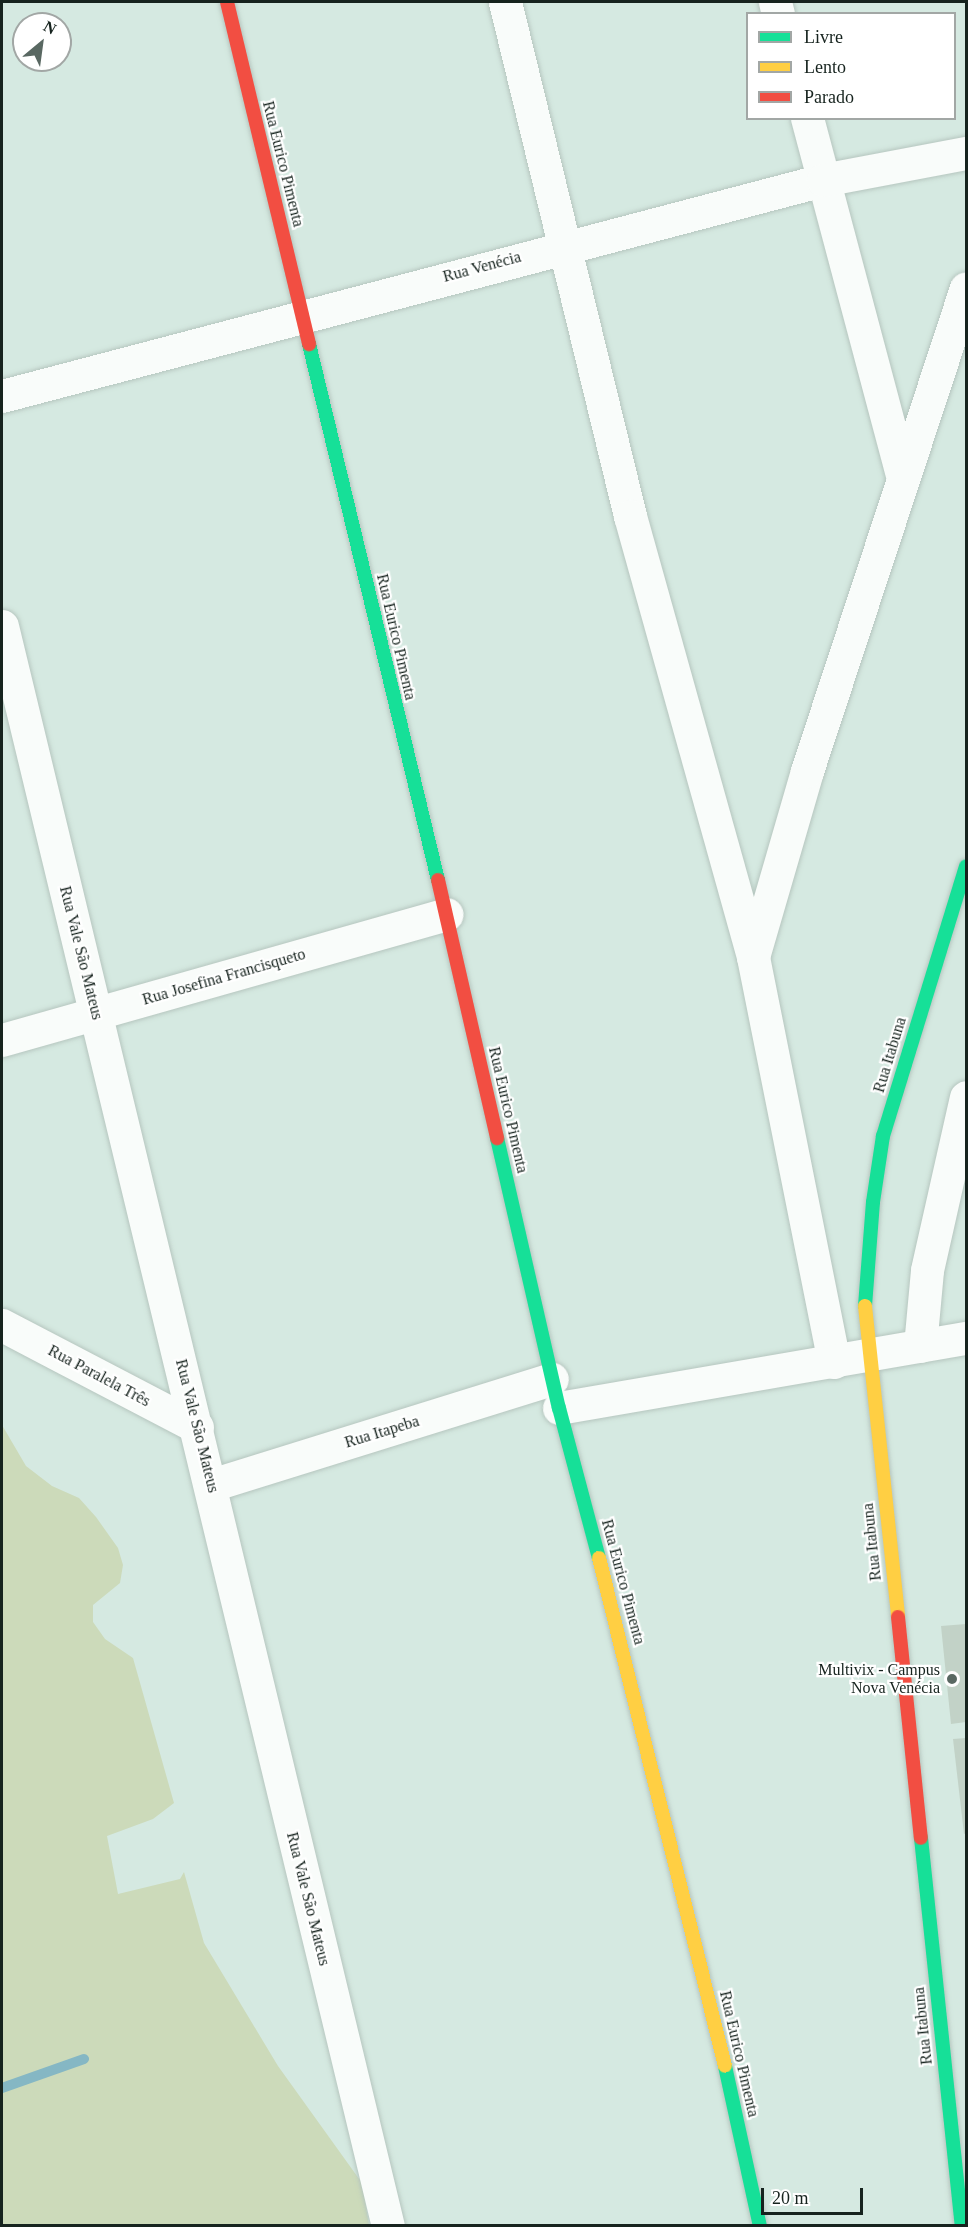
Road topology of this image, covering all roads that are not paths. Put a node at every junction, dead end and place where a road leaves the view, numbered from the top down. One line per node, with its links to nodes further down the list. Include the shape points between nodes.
1 (227, 2): 8 (street, Rua Eurico Pimenta)
2 (505, 2): 6 (street)
3 (808, 120): 5 (street)
4 (966, 153): 5 (street, Rua Venécia)
5 (823, 180): 6 (street, Rua Venécia); 10 (street)
6 (565, 246): 8 (street, Rua Venécia); 14 (street, via 630,516)
7 (966, 288): 10 (street)
8 (303, 314): 9 (street, Rua Venécia); 13 (street, Rua Eurico Pimenta)
9 (2, 396)
10 (902, 476): 14 (street, via 807,771)
11 (2, 626): 15 (street, Rua Vale São Mateus)
12 (966, 867): 21 (street, Rua Itabuna, via 884,1136 869,1251 865,1310)
13 (446, 914): 15 (street, Rua Josefina Francisqueto); 23 (street, Rua Eurico Pimenta)
14 (753, 957): 22 (street)
15 (96, 1014): 16 (street, Rua Josefina Francisqueto); 24 (street, Rua Vale São Mateus)
16 (2, 1040)
17 (966, 1097): 20 (street, via 927,1270)
18 (2, 1324): 24 (street, Rua Paralela Três)
19 (966, 1338): 20 (street, Rua Itapeba)
20 (920, 1346): 21 (street, Rua Itapeba)
21 (868, 1355): 22 (street, Rua Itapeba); 28 (street, Rua Itabuna)
22 (834, 1362): 23 (street, Rua Itapeba)
23 (555, 1393): 25 (street, Rua Itapeba); 27 (street, Rua Eurico Pimenta, via 707,1987)
24 (197, 1427): 25 (street, Rua Vale São Mateus)
25 (211, 1485): 26 (street, Rua Vale São Mateus)
26 (388, 2226)
27 (760, 2226)
28 (962, 2226)

